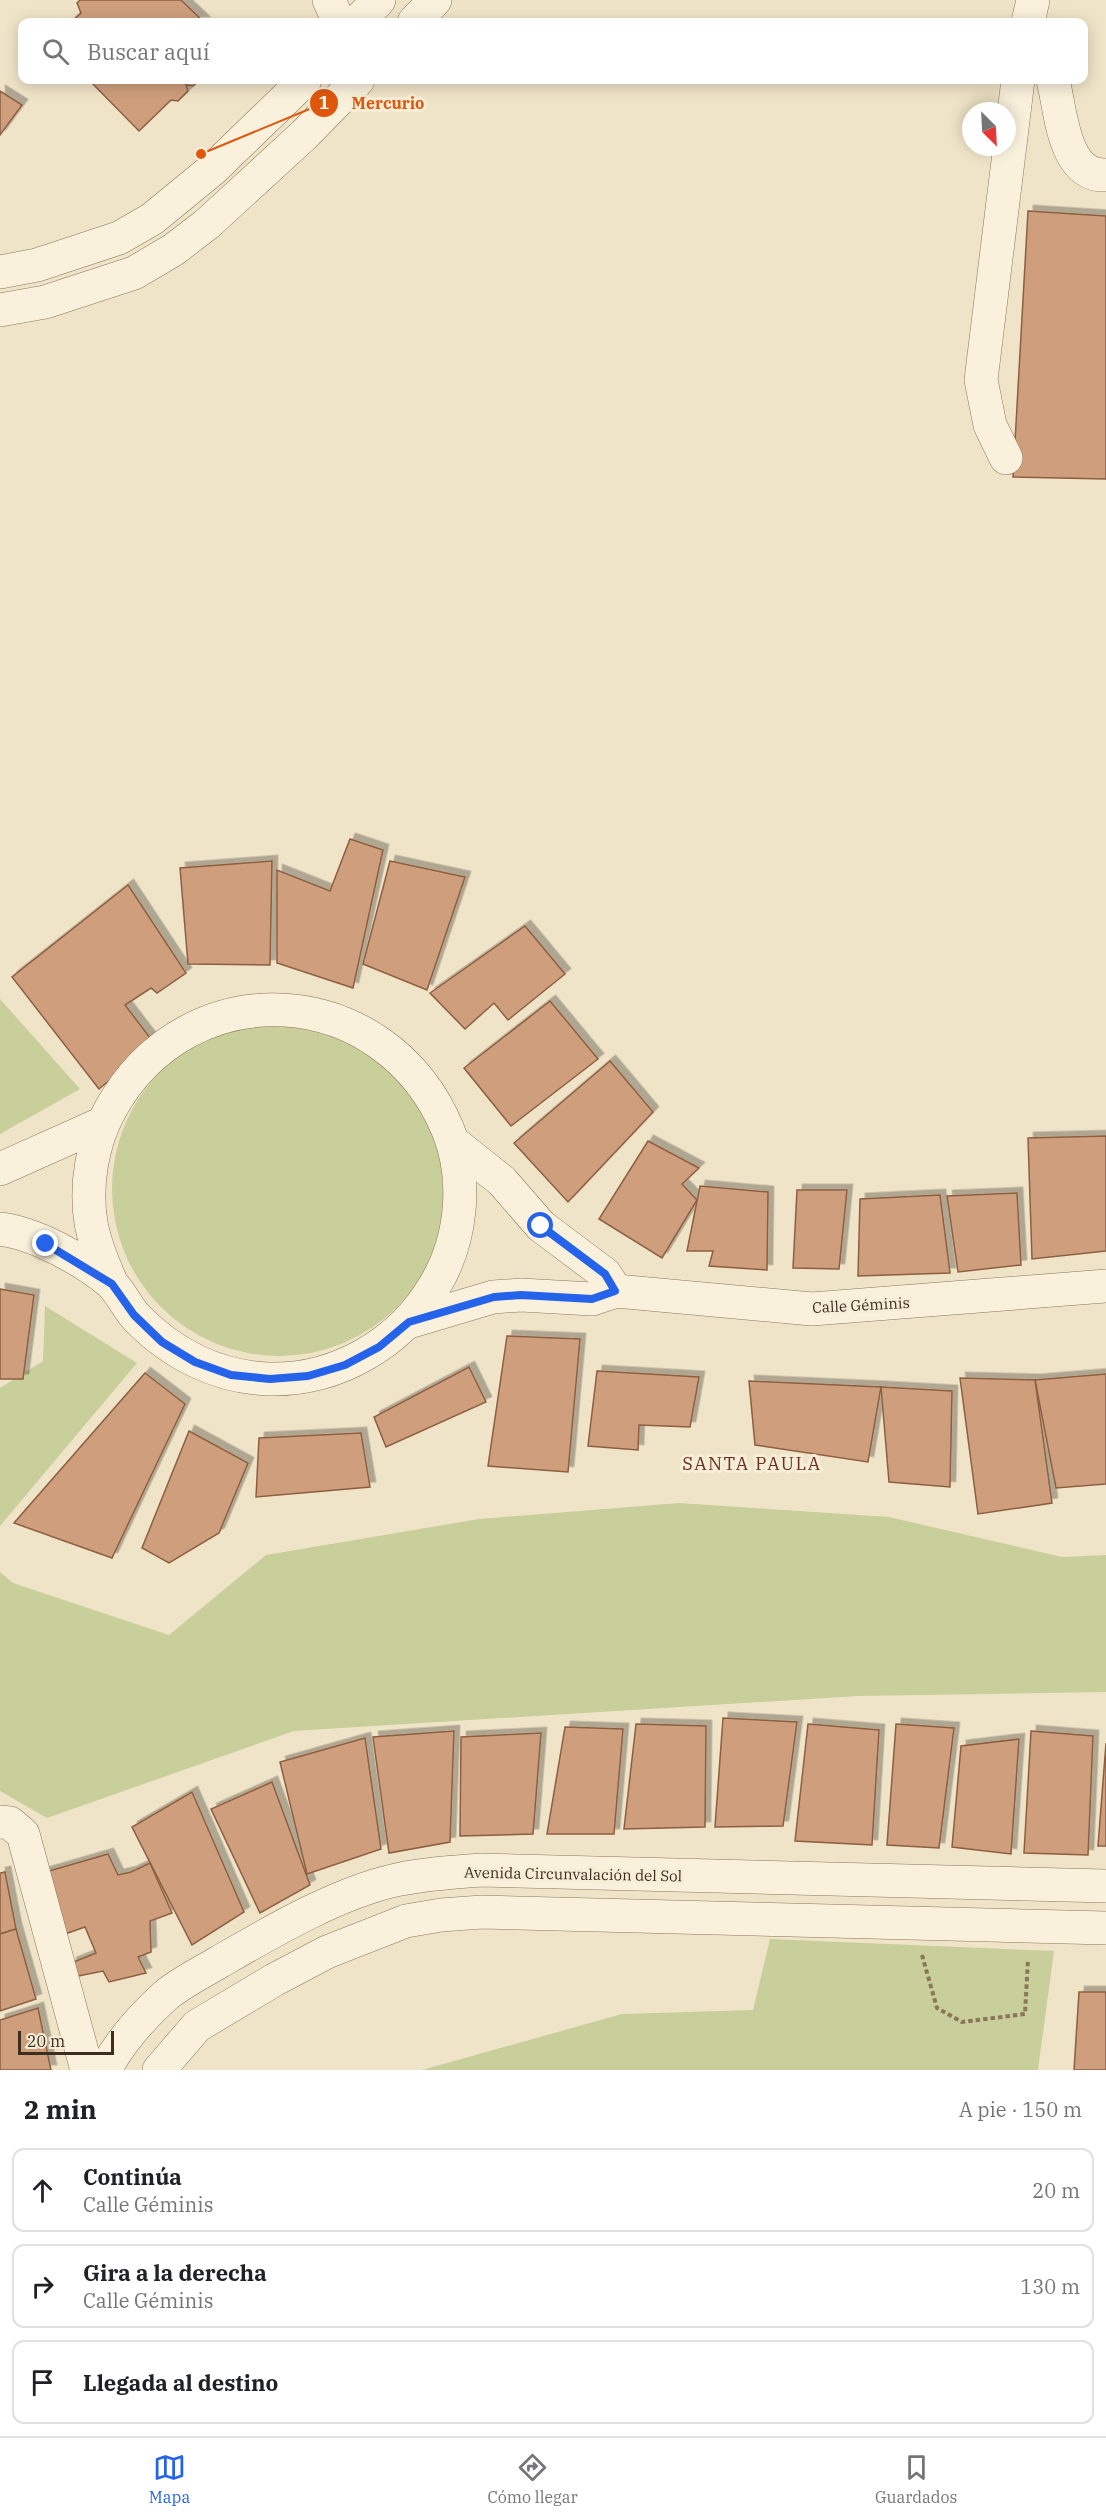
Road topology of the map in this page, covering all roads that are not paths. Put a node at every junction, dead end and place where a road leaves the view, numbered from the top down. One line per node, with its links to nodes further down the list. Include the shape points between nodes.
1 (329, 0): 6 (street)
2 (379, 0): 7 (street)
3 (435, 0): 8 (street)
4 (1033, 0): 9 (street)
5 (1038, 0): 10 (street)
6 (337, 18)
7 (361, 18)
8 (418, 18)
9 (1029, 18)
10 (1041, 18)
11 (301, 84): 16 (street, via 213,170 152,219 119,238 37,266)
12 (354, 84): 17 (street, via 207,224 173,250 134,273 45,302)
13 (1018, 84): 18 (street, via 981,380 990,426)
14 (1054, 84): 15 (street, via 1077,164 1089,173)
15 (1106, 175)
16 (0, 272)
17 (0, 310)
18 (1006, 458)
19 (103, 1123): 20 (street, Calle Géminis, via 122,1089 147,1061 177,1038 220,1018 248,1011 286,1009 323,1016 358,1029 391,1049 439,1107); 21 (street); 23 (street, Calle Géminis, via 93,1155 90,1210 98,1253)
20 (453, 1142): 25 (street, Calle Géminis, via 502,1181 541,1226 605,1274); 26 (street, Calle Géminis, via 460,1197 458,1224 440,1277)
21 (0, 1169)
22 (0, 1228): 23 (street, Calle Géminis, via 46,1244)
23 (112, 1284): 26 (street, Calle Géminis, via 134,1315 162,1342 195,1362 231,1375 270,1379 308,1376 345,1365 379,1347)
24 (1106, 1286): 25 (street, Calle Géminis, via 812,1309)
25 (615, 1291): 26 (street, Calle Géminis, via 592,1299 494,1297)
26 (409, 1322)
27 (0, 1822): 30 (street, via 10,1823 23,1834)
28 (1106, 1886): 31 (street, Avenida Circunvalación del Sol, via 482,1870 394,1880 306,1914 166,1995 138,2024)
29 (1106, 1928): 32 (street, via 482,1912 441,1915 406,1921 372,1933 274,1980 197,2026)
30 (87, 2070)
31 (105, 2070)
32 (159, 2070)

